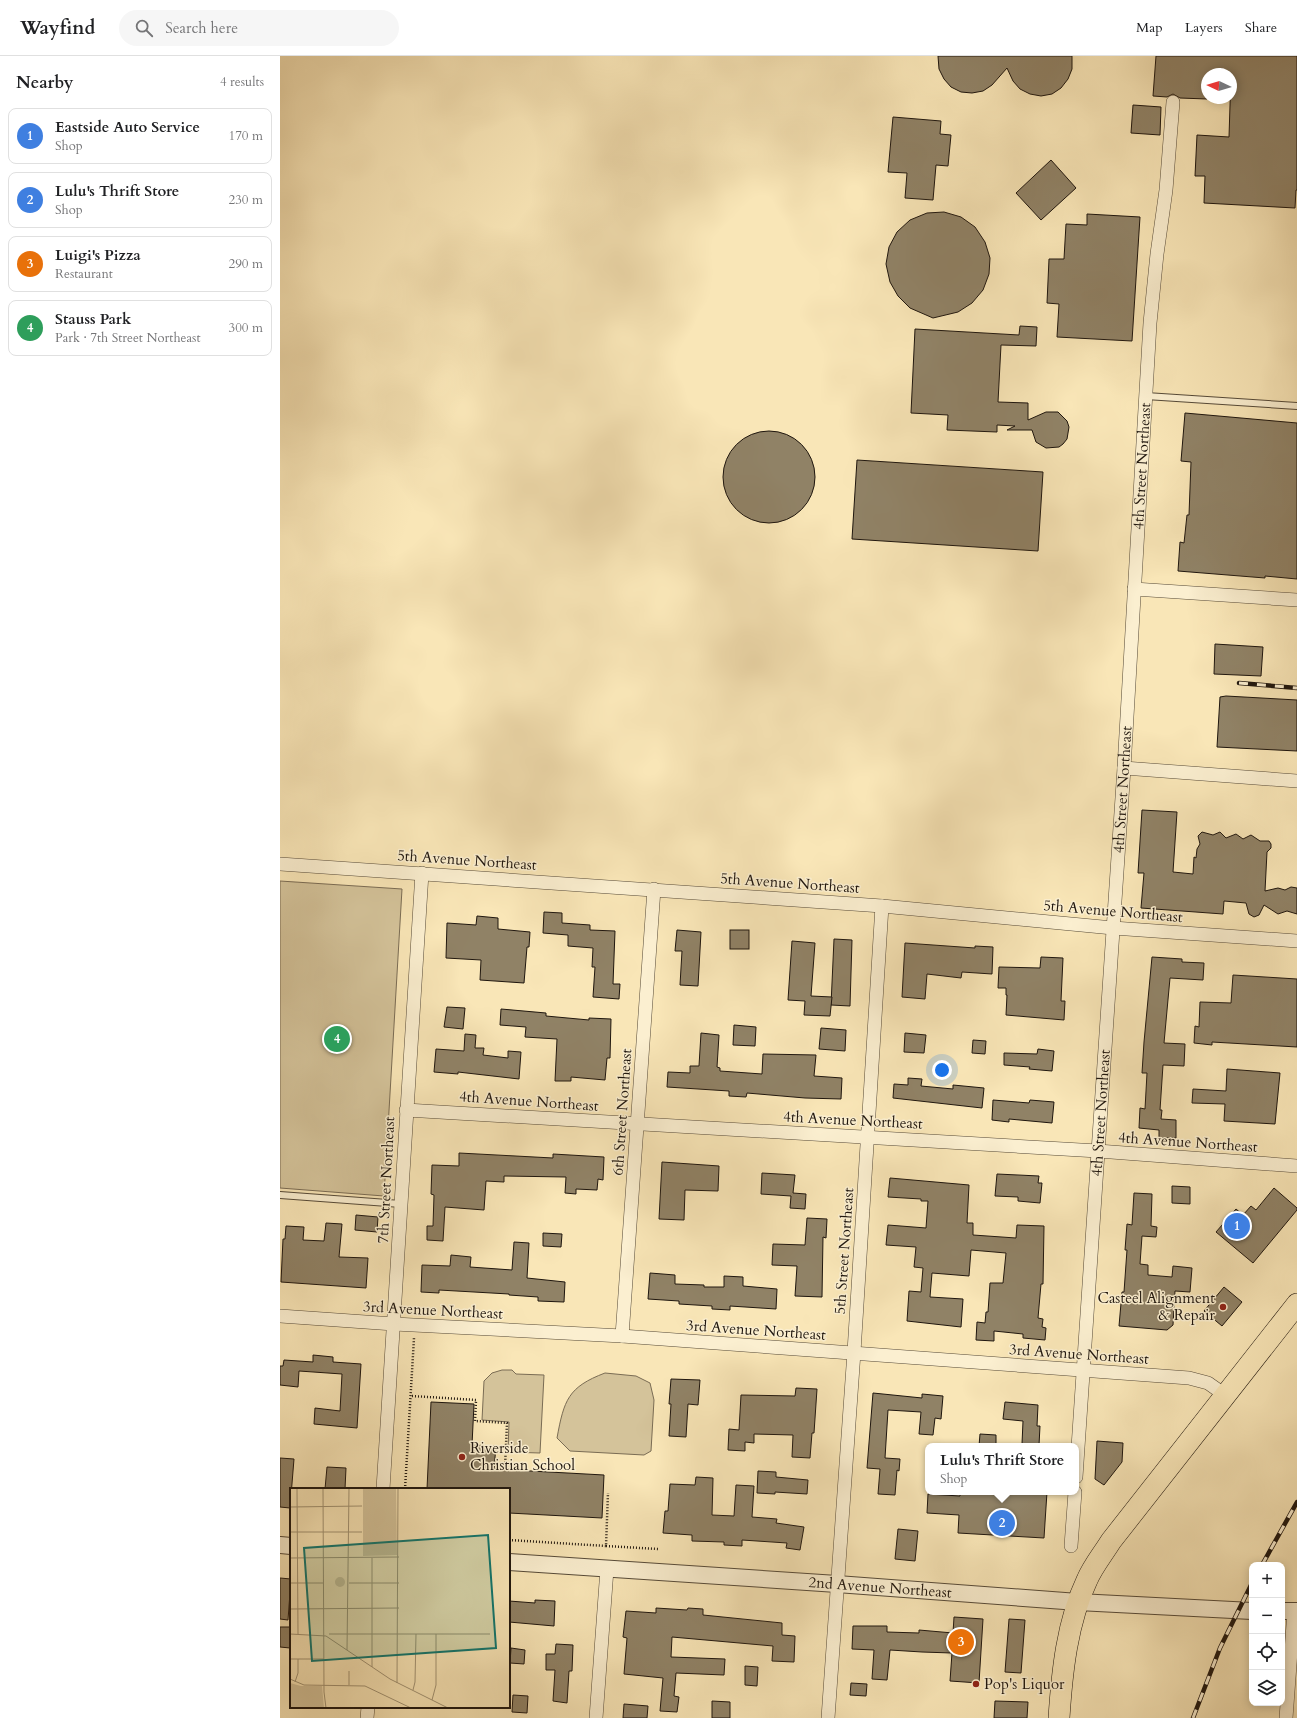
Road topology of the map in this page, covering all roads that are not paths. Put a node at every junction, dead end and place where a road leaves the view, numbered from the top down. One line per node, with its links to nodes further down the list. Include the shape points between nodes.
1 (1173, 102): 2 (street, 4th Street Northeast, via 1166,190 1150,322)
2 (1146, 396): 3 (lane); 4 (street, 4th Street Northeast)
3 (1297, 406)
4 (1134, 589): 5 (street); 6 (street, 4th Street Northeast)
5 (1297, 600)
6 (1124, 768): 7 (street); 12 (street, 4th Street Northeast)
7 (1297, 781)
8 (280, 864): 9 (street, 5th Avenue Northeast)
9 (422, 873): 10 (street, 5th Avenue Northeast); 14 (street, 7th Street Northeast)
10 (654, 889): 11 (street, 5th Avenue Northeast); 15 (street, 6th Street Northeast)
11 (882, 906): 12 (street, 5th Avenue Northeast); 16 (street, 5th Street Northeast)
12 (1113, 928): 13 (street, 5th Avenue Northeast); 17 (street, 4th Street Northeast)
13 (1297, 941)
14 (406, 1110): 15 (street, 4th Avenue Northeast); 20 (street, 7th Street Northeast)
15 (637, 1124): 16 (street, 4th Avenue Northeast); 24 (street, 6th Street Northeast)
16 (868, 1137): 17 (street, 4th Avenue Northeast); 25 (street, 5th Street Northeast)
17 (1098, 1151): 18 (street, 4th Avenue Northeast); 26 (street, 4th Street Northeast)
18 (1297, 1166)
19 (280, 1195): 20 (lane)
20 (401, 1204): 23 (street, 7th Street Northeast)
21 (1297, 1304): 27 (main road)
22 (280, 1316): 23 (street, 3rd Avenue Northeast)
23 (394, 1324): 24 (street, 3rd Avenue Northeast); 29 (street, 7th Street Northeast)
24 (622, 1336): 25 (street, 3rd Avenue Northeast)
25 (854, 1352): 26 (street, 3rd Avenue Northeast); 36 (street, 5th Street Northeast)
26 (1083, 1370): 27 (street, 3rd Avenue Northeast, via 1195,1379 1208,1383); 28 (street, 4th Street Northeast)
27 (1225, 1395): 37 (main road, via 1111,1541 1087,1580)
28 (1078, 1443)
29 (383, 1488)
30 (1075, 1495): 33 (street)
31 (280, 1545): 32 (street)
32 (290, 1546)
33 (1072, 1546)
34 (510, 1562): 35 (street, 2nd Avenue Northeast)
35 (607, 1570): 36 (street, 2nd Avenue Northeast); 42 (street)
36 (838, 1584): 37 (street, 2nd Avenue Northeast); 43 (street, 5th Street Northeast)
37 (1078, 1602): 38 (street, 2nd Avenue Northeast); 44 (main road, via 1066,1655)
38 (1249, 1611)
39 (1291, 1611): 45 (street)
40 (368, 1708): 41 (street)
41 (367, 1718)
42 (596, 1718)
43 (828, 1718)
44 (1059, 1718)
45 (1286, 1718)

